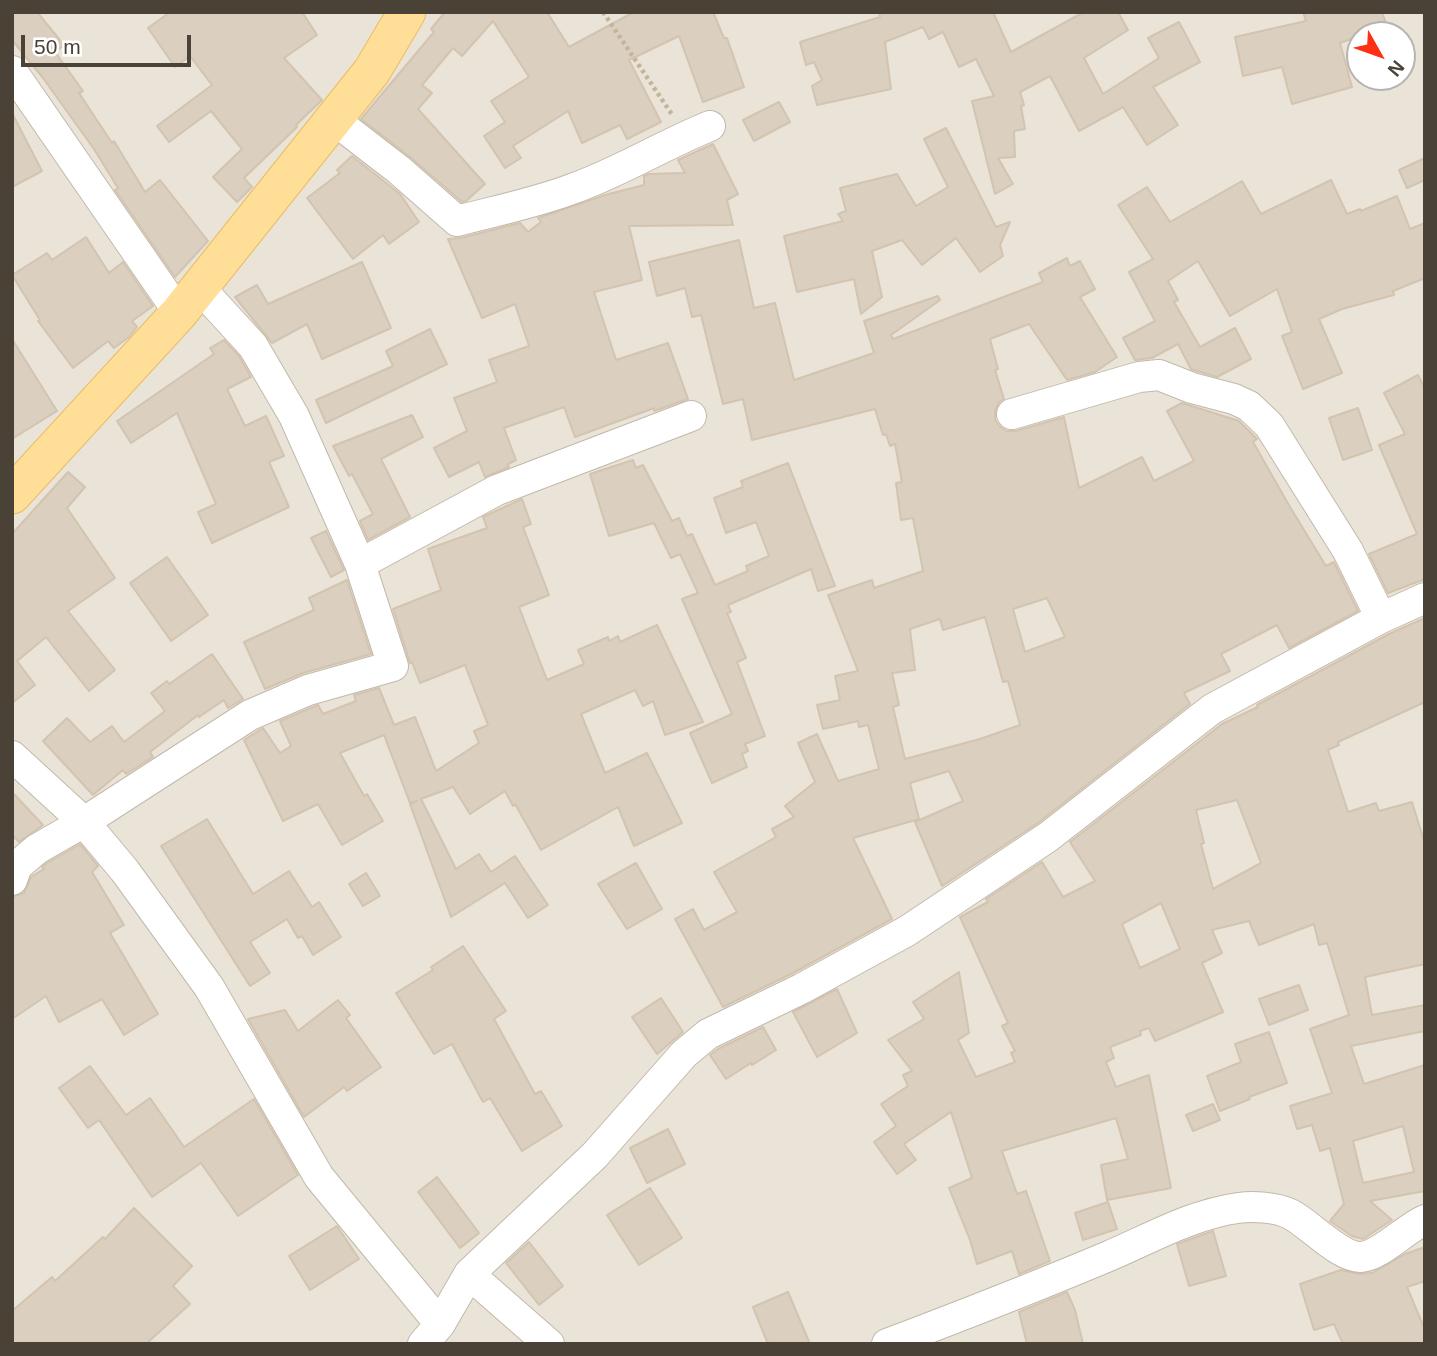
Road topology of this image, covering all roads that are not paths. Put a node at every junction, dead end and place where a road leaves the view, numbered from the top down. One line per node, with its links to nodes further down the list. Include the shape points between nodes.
1 (407, 12): 3 (main road, via 372,71)
2 (12, 71): 5 (street)
3 (333, 119): 4 (street, via 457,222 571,190 631,166); 5 (main road)
4 (698, 130)
5 (189, 300): 8 (main road); 9 (street, via 253,346 294,416)
6 (1012, 414): 11 (street, via 1159,375 1249,406 1269,425 1348,551)
7 (691, 415): 9 (street, via 497,490)
8 (12, 495)
9 (360, 564): 13 (street, via 393,666 308,690 250,715)
10 (1425, 598): 11 (street)
11 (1381, 618): 16 (street, via 1212,709 1048,837 908,931 708,1034 684,1054 595,1155)
12 (12, 755): 13 (street)
13 (84, 822): 14 (street, via 37,849 17,866); 17 (street, via 209,987 319,1177)
14 (12, 880)
15 (1425, 1220): 19 (street, via 1364,1257 1350,1256 1290,1214 1238,1208 1198,1219)
16 (469, 1274): 17 (street); 18 (street)
17 (431, 1334)
18 (548, 1344)
19 (887, 1344)

